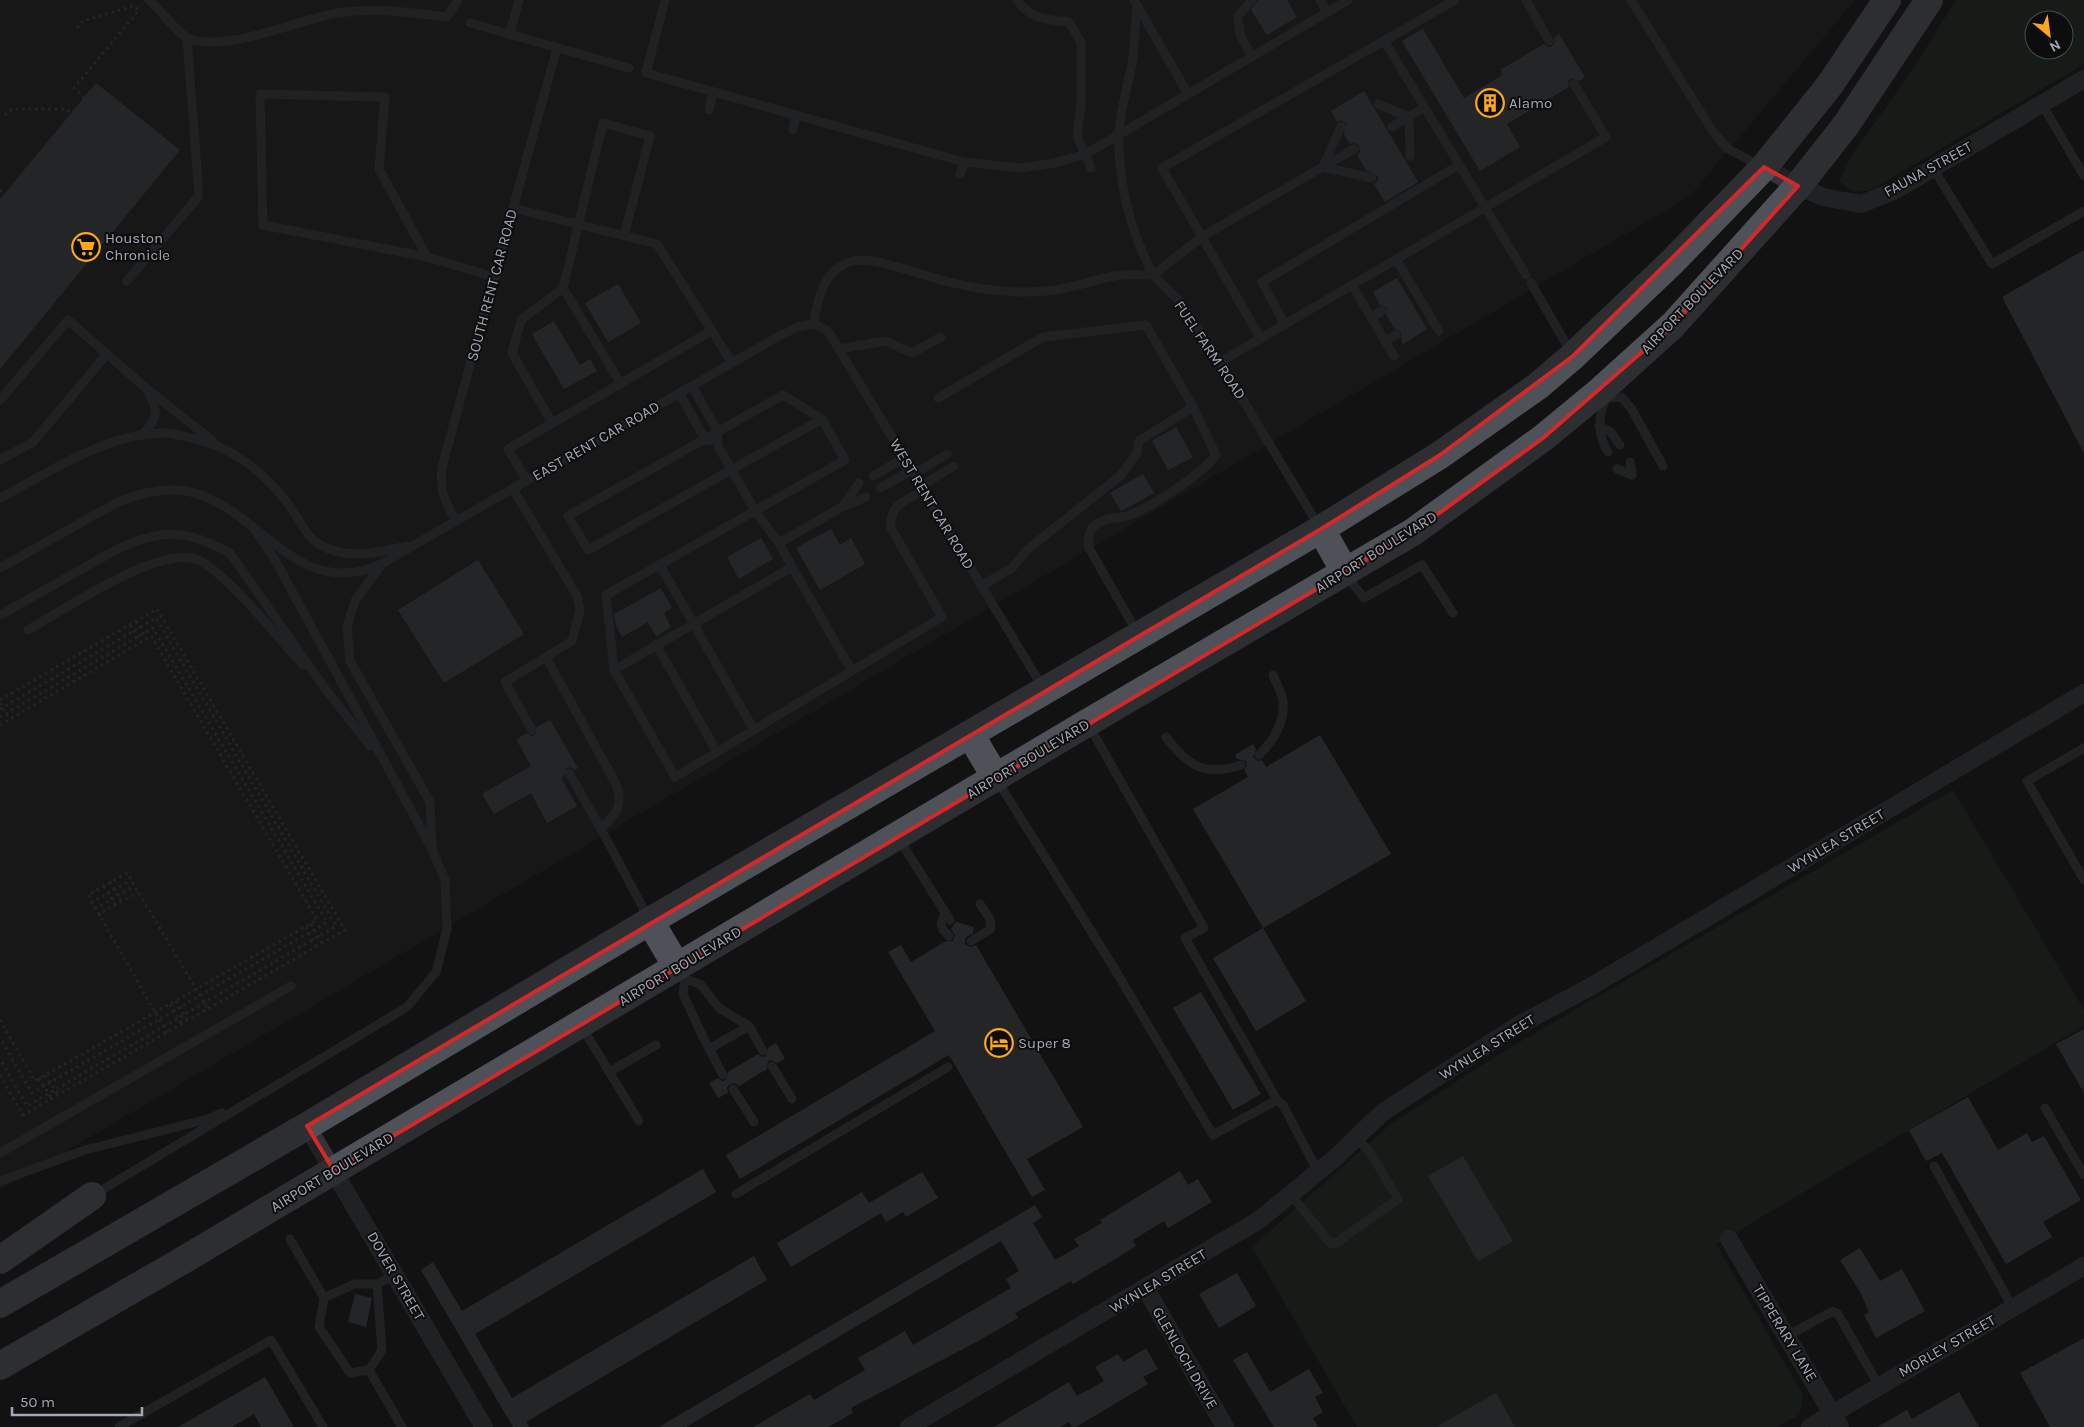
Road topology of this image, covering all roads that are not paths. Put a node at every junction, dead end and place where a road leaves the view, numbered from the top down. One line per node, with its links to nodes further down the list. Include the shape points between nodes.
1 (149, 0): 18 (lane)
2 (458, 0): 18 (lane, via 448,17 367,9 288,24 246,38 206,42)
3 (519, 0): 17 (lane)
4 (665, 0): 26 (lane, via 646,73)
5 (1017, 0): 39 (lane, via 1023,8 1041,19 1069,22 1081,43 1082,79 1076,136)
6 (1252, 0): 22 (lane, via 1238,16 1240,34)
7 (1320, 0): 15 (lane)
8 (1348, 0): 15 (lane)
9 (1456, 0): 20 (lane)
10 (1526, 0): 19 (lane)
11 (1631, 0): 44 (lane, via 1713,132 1728,149)
12 (1887, 0): 44 (main road, via 1829,86)
13 (1929, 0): 50 (main road, AIRPORT BOULEVARD, via 1846,125)
14 (1135, 3): 27 (lane); 37 (lane, via 1132,60)
15 (1327, 12): 22 (lane)
16 (470, 22): 17 (lane)
17 (510, 33): 21 (lane)
18 (187, 38): 61 (lane, via 199,196)
19 (1549, 40)
20 (1385, 42): 30 (lane); 56 (lane, via 1162,168)
21 (557, 48): 23 (lane); 52 (lane, SOUTH RENT CAR ROAD)
22 (1252, 57): 27 (lane)
23 (629, 68)
24 (2084, 79): 29 (street, FAUNA STREET)
25 (1574, 84): 51 (lane, via 1606,137)
26 (713, 92): 31 (lane); 32 (lane)
27 (1188, 94): 37 (lane)
28 (1378, 104): 33 (lane)
29 (2042, 104): 46 (street, FAUNA STREET); 48 (lane)
30 (1424, 107): 33 (lane); 42 (lane)
31 (709, 110)
32 (796, 116): 36 (lane); 41 (lane)
33 (1408, 117): 35 (lane); 40 (lane)
34 (1341, 126): 43 (lane)
35 (1392, 127)
36 (793, 130)
37 (1119, 134): 39 (lane); 59 (lane, via 1129,214 1138,246)
38 (1354, 149): 43 (lane)
39 (1086, 154): 41 (lane, via 1021,168); 45 (lane)
40 (1410, 156)
41 (964, 162): 47 (lane)
42 (1459, 165): 51 (lane); 67 (lane, via 1262,282)
43 (1323, 167): 49 (lane); 56 (lane)
44 (1764, 167): 50 (street, FAUNA STREET); 77 (main road, via 1672,262)
45 (1091, 168)
46 (1933, 168): 50 (street, FAUNA STREET, via 1894,191 1861,204 1823,197); 53 (lane, via 1992,264)
47 (960, 174)
48 (2084, 176)
49 (1372, 178)
50 (1798, 186): 84 (main road, AIRPORT BOULEVARD, via 1673,325)
51 (1485, 207): 58 (lane); 77 (lane)
52 (513, 208): 54 (lane); 60 (lane, SOUTH RENT CAR ROAD)
53 (2084, 211)
54 (579, 225): 55 (lane); 55 (lane, via 604,123 650,136); 63 (lane)
55 (624, 236): 68 (lane, via 657,244)
56 (1203, 236): 59 (lane); 72 (lane)
57 (426, 257): 57 (lane, via 263,225 260,94 385,97 379,168); 60 (lane)
58 (1396, 259): 62 (lane); 69 (lane, via 1426,317)
59 (1152, 275): 66 (lane, via 1117,275 1055,290 1010,292 947,282 867,260 852,261 828,277 821,289); 78 (lane, FUEL FARM ROAD, via 1182,304)
60 (495, 277): 117 (lane, SOUTH RENT CAR ROAD, via 442,468 440,484)
61 (127, 280)
62 (1352, 285): 65 (lane); 67 (lane)
63 (563, 288): 80 (lane); 89 (lane, via 521,320 512,354)
64 (1382, 311): 65 (lane)
65 (1371, 317): 73 (lane)
66 (814, 324): 74 (lane, WEST RENT CAR ROAD, via 828,331); 79 (lane, EAST RENT CAR ROAD, via 797,326)
67 (1285, 325): 72 (lane)
68 (711, 331): 79 (lane); 80 (lane)
69 (1439, 331)
70 (1396, 335): 73 (lane)
71 (941, 337): 74 (lane, via 912,353 886,341)
72 (1261, 339): 78 (lane)
73 (1385, 341): 76 (lane)
74 (839, 349): 99 (lane, WEST RENT CAR ROAD)
75 (107, 354): 82 (lane); 86 (lane, via 68,320); 100 (lane, via 33,442)
76 (1394, 356)
77 (1573, 356): 84 (main road); 119 (main road, via 1538,386 1440,455)
78 (1220, 362): 119 (lane, FUEL FARM ROAD)
79 (732, 363): 81 (lane, EAST RENT CAR ROAD)
80 (621, 384): 89 (lane)
81 (692, 386): 83 (lane, EAST RENT CAR ROAD); 91 (lane)
82 (147, 389): 92 (lane, via 156,407 154,421); 94 (lane)
83 (679, 393): 93 (lane); 108 (lane, EAST RENT CAR ROAD)
84 (1603, 395): 90 (lane); 103 (lane, via 1621,397 1632,408); 126 (main road, AIRPORT BOULEVARD, via 1421,527)
85 (938, 398): 87 (lane, via 1043,337 1146,325)
86 (0, 400)
87 (1193, 407): 127 (lane, via 1139,441 1137,453 1121,475 1028,549 1012,568); 132 (lane, via 1216,455 1209,464 1130,515 1109,517 1092,528 1088,538 1089,548)
88 (822, 419): 91 (lane, via 783,395); 105 (lane); 116 (lane, via 845,460)
89 (552, 423): 108 (lane, via 508,449)
90 (1600, 426): 95 (lane, via 1611,432); 97 (lane, via 1600,439)
91 (718, 432): 93 (lane); 96 (lane)
92 (143, 435): 94 (lane, via 163,432); 114 (lane, via 87,452)
93 (705, 439): 96 (lane); 105 (lane, via 568,516 588,550)
94 (218, 445): 121 (lane, via 260,472 289,506 302,530 317,543 338,552 357,554)
95 (1620, 445)
96 (718, 446): 105 (lane)
97 (1608, 452)
98 (947, 454): 106 (lane)
99 (904, 458): 106 (lane, WEST RENT CAR ROAD); 107 (lane)
100 (0, 460)
101 (1630, 462): 104 (lane, via 1632,475)
102 (954, 466): 111 (lane)
103 (1663, 466)
104 (1617, 469)
105 (732, 470): 116 (lane)
106 (913, 472): 110 (lane); 111 (lane, WEST RENT CAR ROAD)
107 (874, 476)
108 (527, 481): 112 (lane, EAST RENT CAR ROAD)
109 (859, 484): 115 (lane)
110 (880, 488)
111 (923, 488): 127 (lane, WEST RENT CAR ROAD); 136 (lane, via 894,508 891,528 942,617)
112 (513, 489): 117 (lane, EAST RENT CAR ROAD); 134 (lane, via 577,596 580,610 572,641)
113 (866, 497): 115 (lane)
114 (0, 498)
115 (842, 507): 120 (lane)
116 (755, 511): 120 (lane); 123 (lane)
117 (456, 521): 121 (lane, EAST RENT CAR ROAD)
118 (254, 529): 122 (lane, EAST RENT CAR ROAD, via 314,570 340,575 362,573); 124 (lane, via 238,514 201,495 182,491 136,494); 150 (lane, via 274,558)
119 (1322, 529): 126 (main road); 132 (main road)
120 (779, 543): 125 (lane)
121 (417, 544): 122 (lane, EAST RENT CAR ROAD)
122 (381, 564): 155 (lane, via 355,601 347,626 350,661 430,802)
123 (660, 565): 130 (lane); 135 (lane, via 606,595)
124 (0, 568)
125 (792, 568): 130 (lane); 136 (lane)
126 (1345, 572): 128 (lane, via 1364,598 1422,565); 141 (main road, AIRPORT BOULEVARD)
127 (981, 586): 139 (lane, WEST RENT CAR ROAD)
128 (1453, 613)
129 (0, 615): 138 (lane, via 113,551 139,540 162,534 206,540 230,553)
130 (693, 623): 133 (lane); 143 (lane)
131 (28, 630): 138 (lane, via 142,567 180,557 197,560 217,573)
132 (1140, 636): 139 (main road)
133 (656, 644): 135 (lane); 147 (lane)
134 (546, 657): 142 (lane, via 505,682); 153 (lane, via 621,798 617,812)
135 (614, 670): 147 (lane, via 675,777)
136 (852, 671): 143 (lane)
137 (1273, 675): 148 (lane, via 1283,700 1280,724 1270,743)
138 (324, 688): 150 (lane)
139 (1044, 691): 144 (main road)
140 (2084, 693): 180 (street, WYNLEA STREET, via 1590,987 1515,1027 1383,1112)
141 (1087, 723): 152 (main road, AIRPORT BOULEVARD); 175 (lane, via 1204,928 1186,938)
142 (532, 730)
143 (754, 730): 147 (lane)
144 (970, 734): 152 (main road); 158 (main road)
145 (1166, 737): 149 (lane, via 1192,764 1209,770 1226,770)
146 (2084, 748): 156 (lane, via 2027,781)
147 (717, 752)
148 (1259, 754)
149 (1241, 765)
150 (386, 766): 155 (lane)
151 (569, 773): 153 (lane)
152 (996, 778): 154 (main road, AIRPORT BOULEVARD); 175 (lane, via 1213,1135)
153 (601, 829): 158 (lane)
154 (898, 836): 159 (lane, via 948,917 940,924); 161 (main road, AIRPORT BOULEVARD)
155 (432, 849): 173 (lane, via 445,880 447,929 436,972 407,1007)
156 (2084, 880)
157 (980, 904): 160 (lane, via 990,919 991,929)
158 (650, 921): 161 (main road); 179 (main road)
159 (949, 936)
160 (971, 940)
161 (681, 973): 163 (main road, AIRPORT BOULEVARD); 164 (lane, via 700,984 719,1008); 166 (lane, via 683,994)
162 (291, 986): 181 (lane)
163 (580, 1025): 170 (lane); 183 (main road, AIRPORT BOULEVARD)
164 (749, 1026): 166 (lane); 167 (lane)
165 (656, 1045): 170 (lane)
166 (709, 1048): 171 (lane)
167 (763, 1051)
168 (772, 1066): 174 (lane)
169 (948, 1067): 187 (lane)
170 (609, 1072): 177 (lane)
171 (723, 1075)
172 (733, 1090): 178 (lane)
173 (258, 1098): 186 (lane, via 208,1119 85,1150); 188 (lane)
174 (792, 1099)
175 (1277, 1100): 184 (lane, via 1283,1105)
176 (2045, 1108): 185 (lane)
177 (639, 1121)
178 (754, 1122)
179 (307, 1126): 183 (street, DOVER STREET); 199 (main road)
180 (1356, 1137): 184 (street, WYNLEA STREET); 189 (lane, via 1371,1154 1398,1199 1331,1244)
181 (0, 1153)
182 (1934, 1166): 200 (lane)
183 (334, 1171): 195 (street, DOVER STREET); 202 (main road, AIRPORT BOULEVARD)
184 (1318, 1172): 189 (street, WYNLEA STREET)
185 (2084, 1175)
186 (0, 1181)
187 (736, 1194)
188 (92, 1196): 192 (lane); 193 (main road)
189 (1292, 1196): 197 (street, WYNLEA STREET, via 1259,1220)
190 (290, 1239): 198 (lane)
191 (1729, 1239): 201 (street, TIPPERARY LANE)
192 (0, 1248)
193 (0, 1260)
194 (2084, 1266): 200 (street, MORLEY STREET)
195 (395, 1275): 196 (lane); 209 (street, DOVER STREET)
196 (377, 1284): 198 (lane, via 354,1284); 203 (lane, via 382,1350)
197 (1146, 1289): 210 (street, WYNLEA STREET); 211 (street, GLENLOCH DRIVE)
198 (324, 1298): 203 (lane, via 319,1327 350,1373)
199 (6, 1300)
200 (2013, 1308): 204 (street, MORLEY STREET)
201 (1787, 1336): 204 (lane, via 1833,1311 1838,1314); 205 (street, TIPPERARY LANE)
202 (0, 1366)
203 (369, 1370): 208 (lane)
204 (1879, 1386): 205 (street, MORLEY STREET)
205 (1837, 1420): 212 (street, MORLEY STREET)
206 (119, 1427): 207 (lane, via 271,1340)
207 (323, 1427)
208 (402, 1427)
209 (484, 1427)
210 (909, 1427)
211 (1225, 1427)
212 (1810, 1427)

